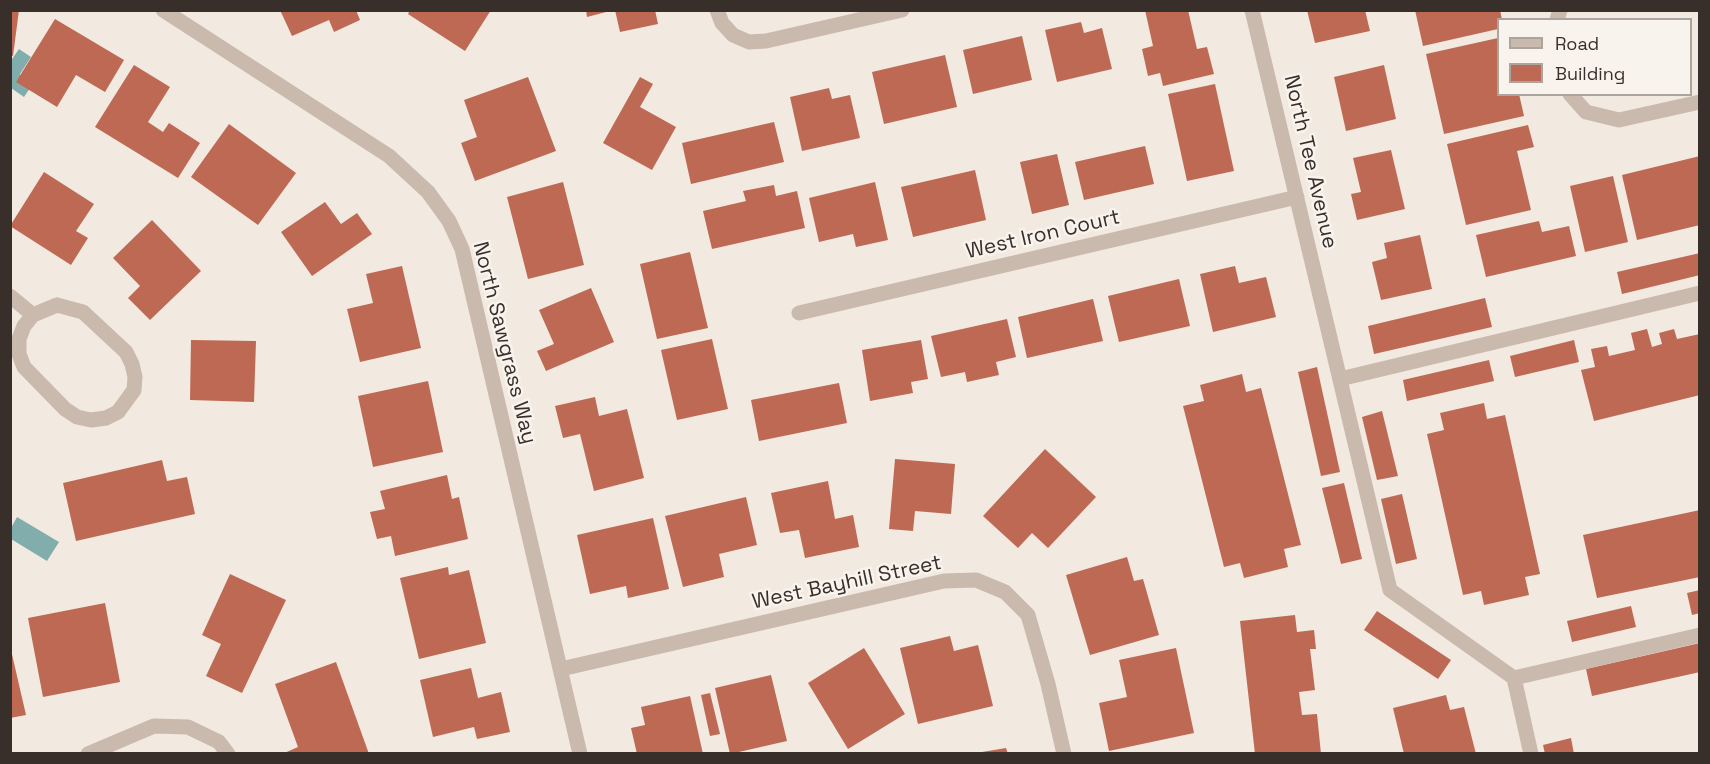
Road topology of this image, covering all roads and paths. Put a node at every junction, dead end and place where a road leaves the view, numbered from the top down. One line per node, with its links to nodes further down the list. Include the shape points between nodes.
1 (164, 10): 14 (street, North Sawgrass Way, via 389,156 428,192 449,221 462,249)
2 (717, 10): 3 (street, via 733,35 749,42)
3 (902, 10)
4 (1252, 10): 7 (street, North Tee Avenue)
5 (1572, 96): 6 (street, via 1586,112 1619,120)
6 (1700, 102)
7 (1297, 197): 10 (street, West Iron Court); 12 (street, North Tee Avenue)
8 (1700, 293): 12 (street)
9 (10, 296): 11 (street)
10 (799, 313)
11 (33, 315): 11 (street, via 19,339 24,367 78,417 92,420 118,412 128,402 134,383 126,352 83,312 70,306 57,305)
12 (1340, 379): 15 (street, North Tee Avenue, via 1390,590)
13 (1700, 635): 15 (street)
14 (561, 669): 18 (street, North Sawgrass Way); 19 (street, West Bayhill Street, via 944,581 976,580 1005,592 1028,615)
15 (1514, 678): 20 (street)
16 (88, 753): 17 (street, via 154,726 188,727 219,742)
17 (228, 753)
18 (580, 753)
19 (1065, 753)
20 (1531, 753)

